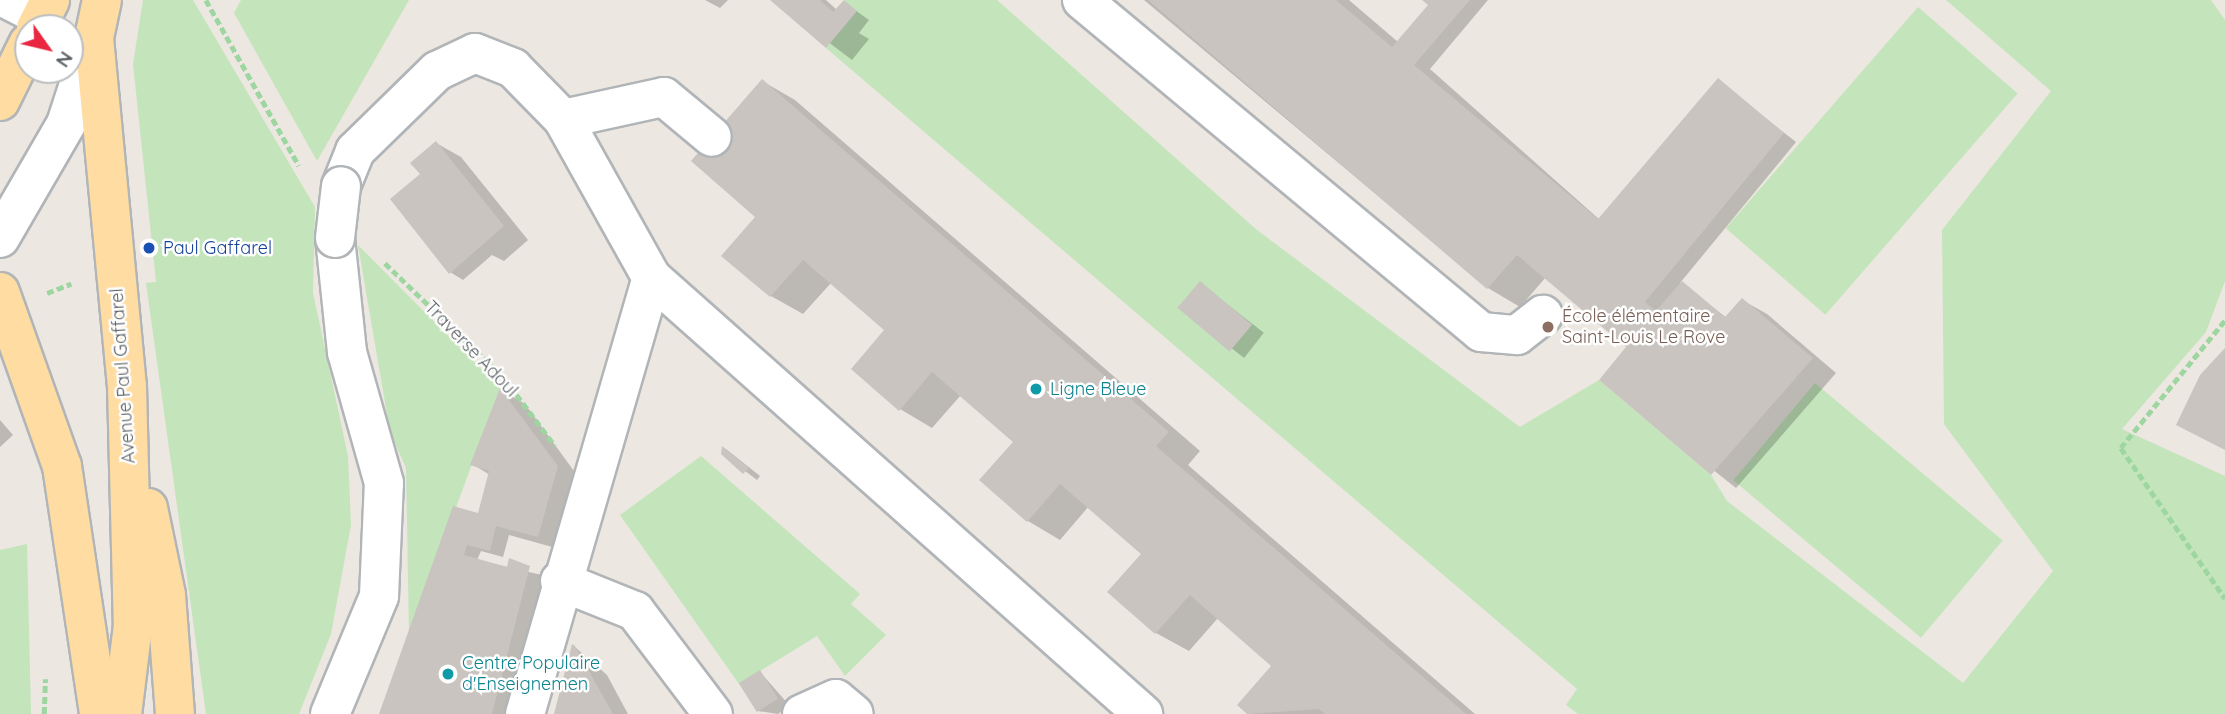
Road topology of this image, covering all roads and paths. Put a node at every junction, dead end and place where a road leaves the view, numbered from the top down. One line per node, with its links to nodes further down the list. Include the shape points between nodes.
1 (102, 0): 4 (main road, Avenue Paul Gaffarel)
2 (206, 0): 9 (path)
3 (1082, 0): 14 (street, via 1481,332 1517,335)
4 (94, 38): 10 (street, via 66,124); 16 (main road, Avenue Paul Gaffarel)
5 (14, 66): 6 (main road)
6 (0, 101)
7 (563, 119): 8 (street, via 664,97); 12 (street); 23 (street, bridge, via 513,68 475,53 438,71 370,136 355,151 341,186 335,239 347,352 384,483 379,596)
8 (712, 137)
9 (303, 173)
10 (0, 238)
11 (375, 254): 17 (path, Traverse Adoul, via 504,378)
12 (652, 278): 17 (street); 28 (street)
13 (0, 292): 20 (main road, via 62,466)
14 (1543, 316)
15 (2225, 321): 19 (path, via 2121,448)
16 (127, 386): 21 (main road, Avenue Paul Gaffarel, via 133,625); 22 (main road, via 166,595)
17 (584, 495): 18 (street)
18 (561, 581): 24 (street); 25 (street, via 635,611)
19 (2225, 598)
20 (99, 714)
21 (122, 714)
22 (175, 714)
23 (330, 714)
24 (525, 714)
25 (713, 714)
26 (802, 714): 27 (street, via 836,699)
27 (854, 714)
28 (1143, 714)

